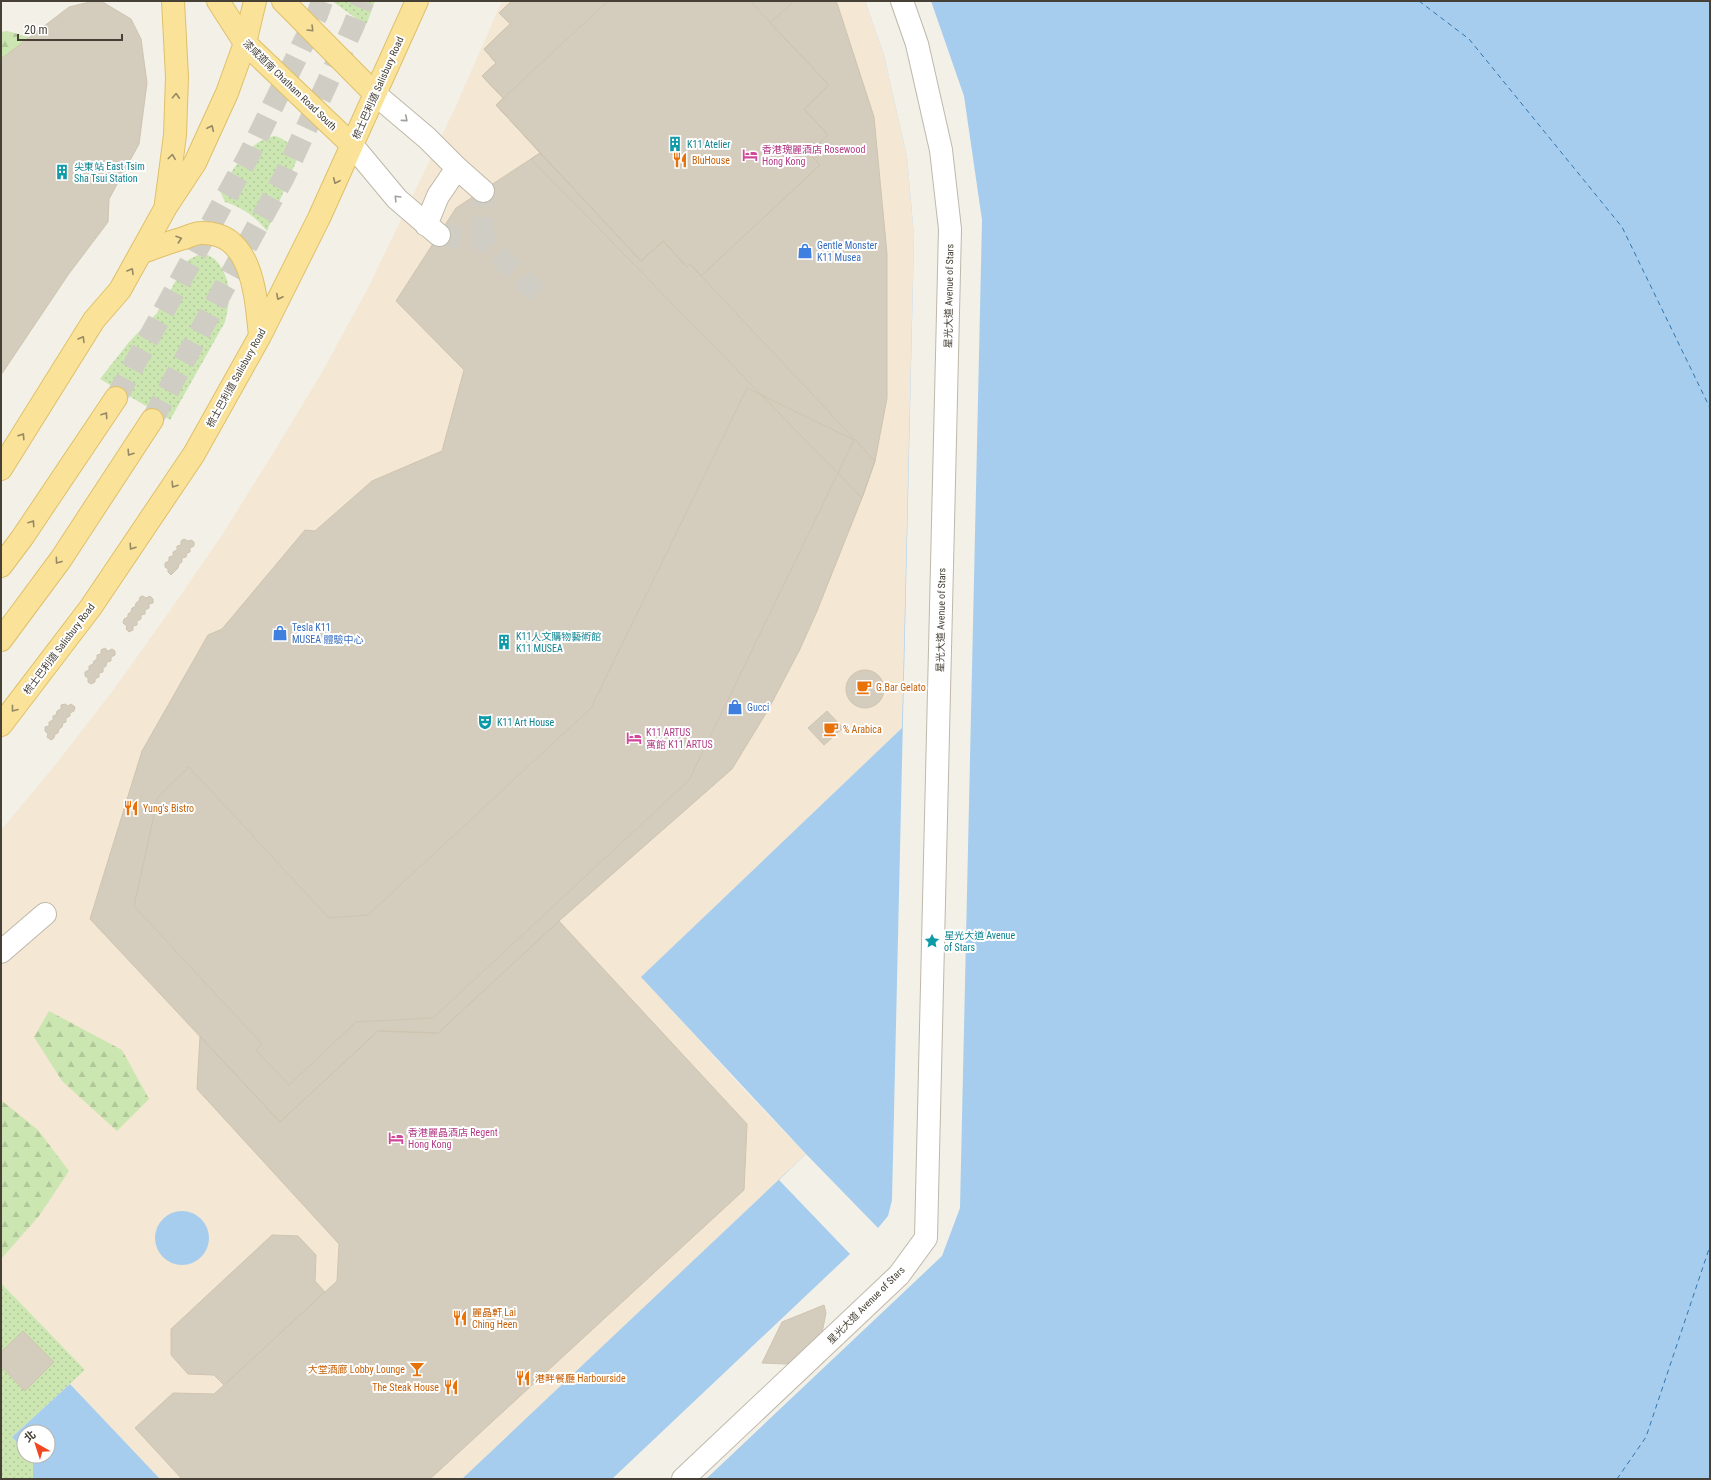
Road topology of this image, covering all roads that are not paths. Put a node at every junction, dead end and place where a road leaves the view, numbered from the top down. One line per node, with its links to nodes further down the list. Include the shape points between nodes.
1 (173, 1): 12 (main road, one-way to 1, via 177,77)
2 (218, 1): 7 (main road, 漆咸道南 Chatham Road South)
3 (255, 1): 7 (main road)
4 (283, 1): 8 (main road, one-way to 8)
5 (417, 1): 8 (main road, 梳士巴利道 Salisbury Road)
6 (902, 1): 23 (street, 星光大道 Avenue of Stars, via 917,44 942,150 950,229 926,1238 899,1275)
7 (245, 43): 9 (main road, 漆咸道南 Chatham Road South); 12 (main road, one-way to 7, via 195,163 227,93)
8 (375, 94): 9 (main road, 梳士巴利道 Salisbury Road); 10 (street, one-way to 10, via 427,138)
9 (352, 145): 10 (street, one-way to 9, via 438,196 432,230 397,199); 14 (main road, 梳士巴利道 Salisbury Road, one-way to 14)
10 (456, 168): 11 (street)
11 (483, 191)
12 (166, 208): 13 (main road)
13 (142, 252): 14 (main road, one-way to 14, via 200,232 216,234 232,242 244,256 250,275); 17 (main road, one-way to 13, via 94,320 120,290)
14 (260, 336): 20 (main road, 梳士巴利道 Salisbury Road, one-way to 20, via 194,454 154,515 87,613)
15 (116, 398): 18 (main road, one-way to 15)
16 (152, 420): 19 (main road, one-way to 19, via 60,558)
17 (1, 469)
18 (1, 566)
19 (1, 640)
20 (1, 725)
21 (45, 914): 22 (street)
22 (1, 952)
23 (683, 1479)

